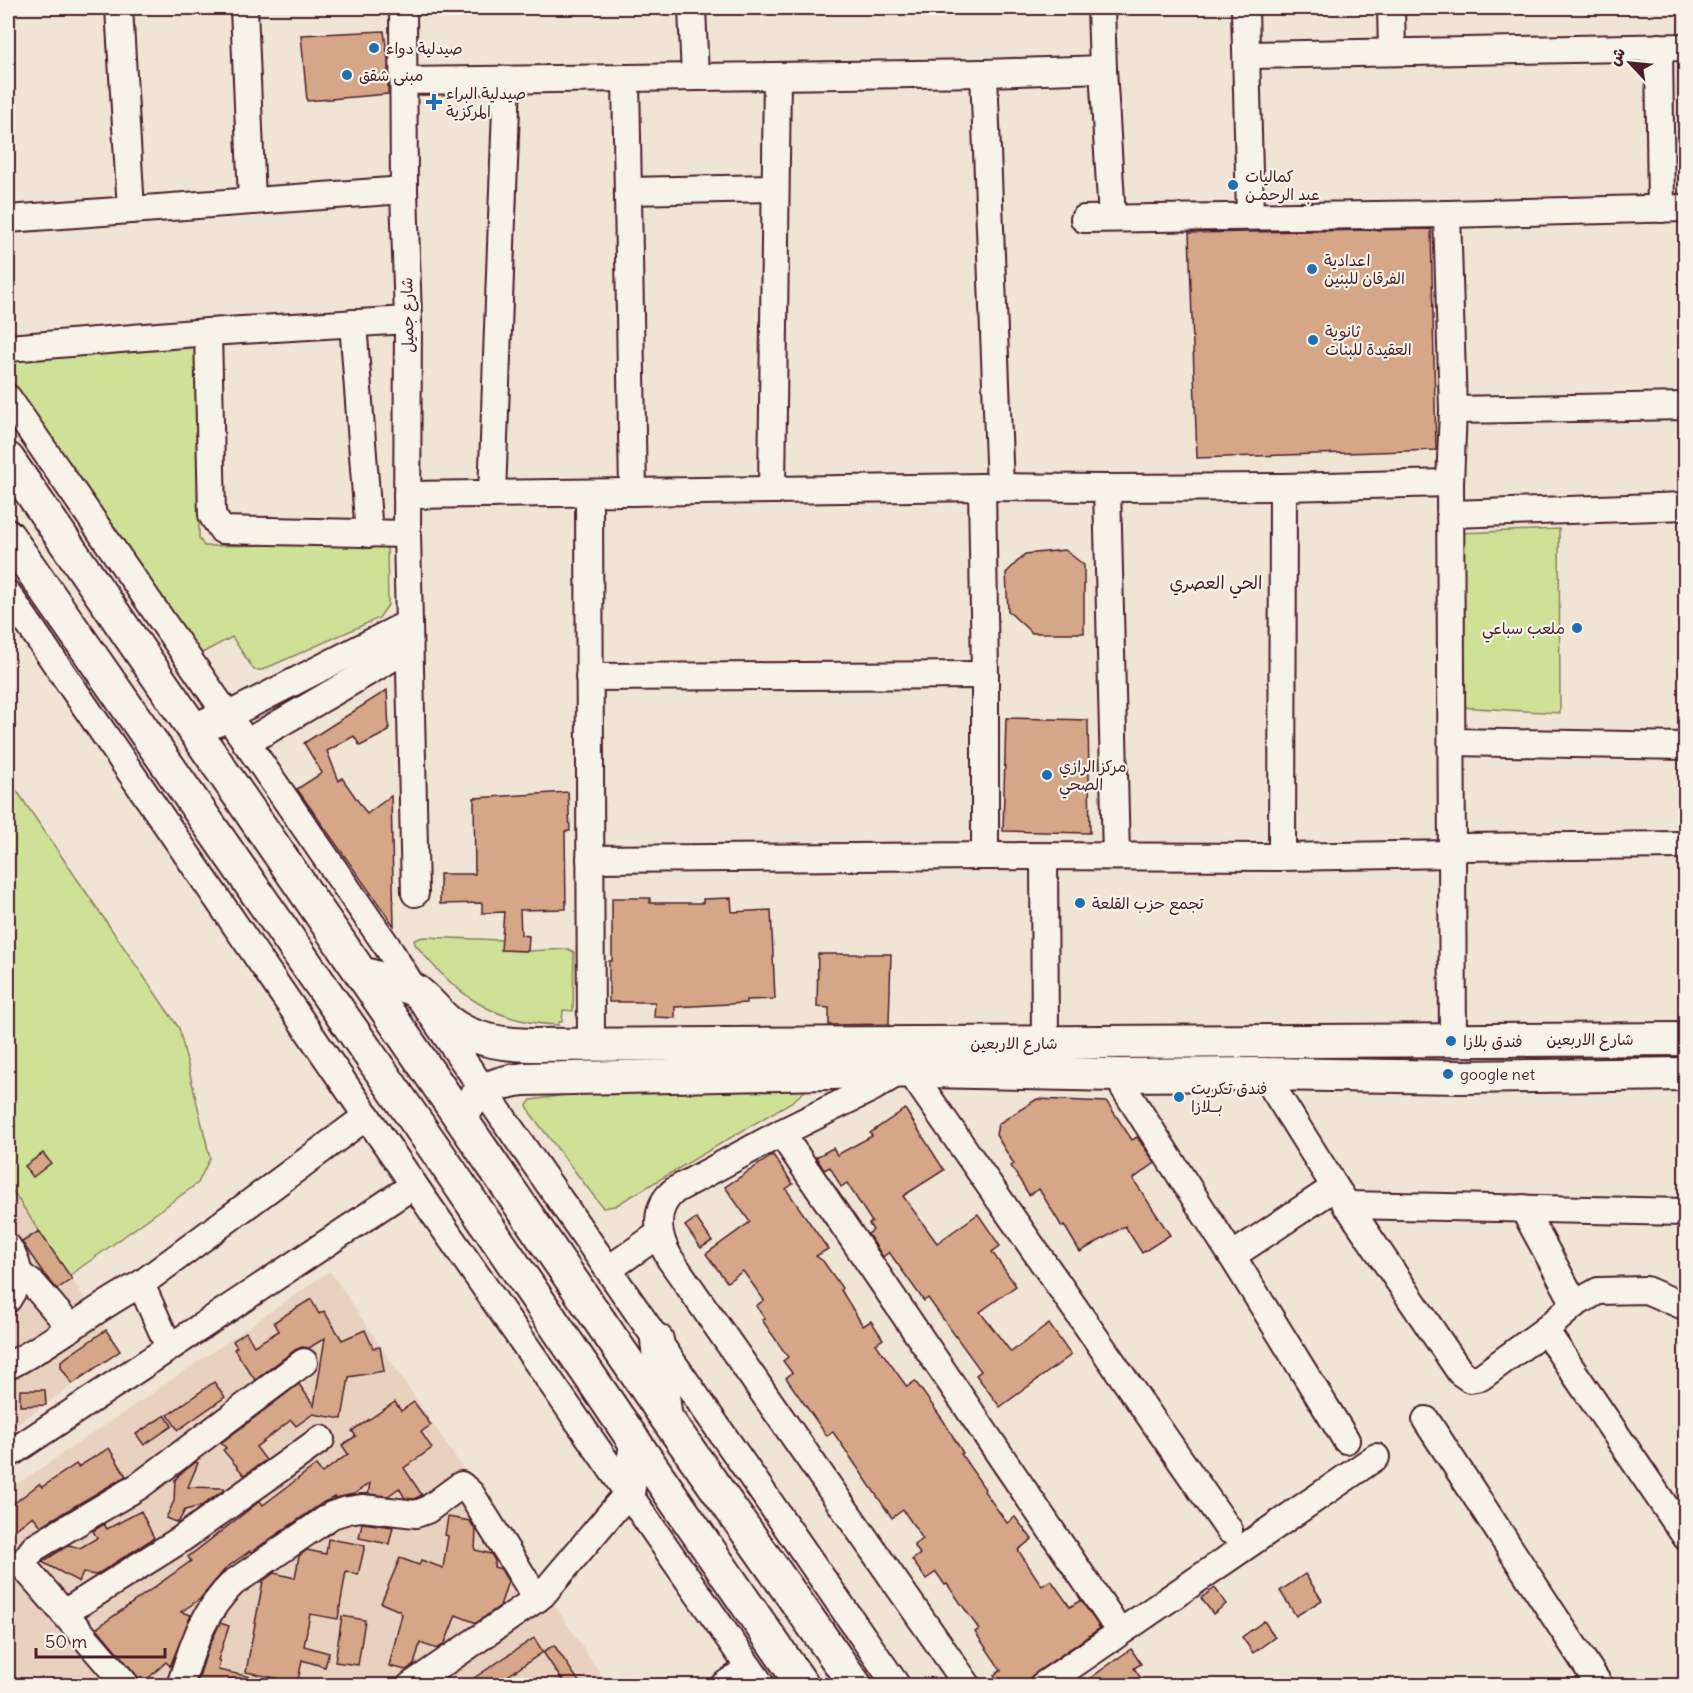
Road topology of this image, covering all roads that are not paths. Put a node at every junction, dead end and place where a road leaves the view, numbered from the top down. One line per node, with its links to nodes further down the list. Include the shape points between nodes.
1 (119, 8): 24 (street)
2 (244, 8): 22 (street)
3 (404, 8): 18 (street, شارع جميل)
4 (692, 8): 15 (street)
5 (1101, 8): 12 (street)
6 (1245, 8): 11 (street)
7 (1391, 8): 10 (street)
8 (1659, 47): 9 (street); 10 (street); 23 (street)
9 (1686, 47)
10 (1392, 52): 11 (street)
11 (1247, 55): 26 (street)
12 (1103, 69): 13 (street); 27 (street)
13 (984, 73): 14 (street); 39 (street)
14 (777, 76): 15 (street); 19 (street)
15 (695, 77): 16 (street)
16 (626, 78): 17 (street); 21 (street)
17 (507, 80): 18 (street); 44 (street)
18 (404, 81): 20 (street, شارع جميل)
19 (775, 188): 21 (street); 42 (street)
20 (404, 190): 22 (street); 30 (street, شارع جميل)
21 (628, 190): 43 (street)
22 (252, 201): 24 (street)
23 (1673, 209): 25 (street)
24 (131, 210): 28 (street)
25 (1447, 214): 26 (street); 36 (street)
26 (1250, 215): 27 (street)
27 (1112, 218): 29 (street)
28 (8, 219)
29 (1084, 219)
30 (408, 320): 31 (street); 46 (street, شارع جميل)
31 (353, 323): 32 (street); 49 (street)
32 (208, 332): 33 (street); 49 (street, via 212,515 222,530)
33 (8, 348)
34 (8, 398): 56 (street)
35 (1686, 406): 36 (street)
36 (1453, 410): 38 (street)
37 (8, 459): 57 (main road)
38 (1450, 483): 40 (street); 48 (street)
39 (991, 487): 41 (street); 42 (street); 54 (street)
40 (1283, 487): 41 (street); 65 (street)
41 (1107, 488): 64 (street)
42 (772, 490): 43 (street)
43 (633, 492): 45 (street)
44 (492, 494): 45 (street); 46 (street)
45 (589, 494): 55 (street)
46 (406, 495): 50 (street, شارع جميل)
47 (1686, 506): 48 (street)
48 (1450, 514): 58 (street)
49 (369, 534): 50 (street)
50 (407, 534): 53 (street, شارع جميل)
51 (10, 541): 106 (main road, via 440,1156)
52 (8, 594): 80 (street)
53 (409, 636): 56 (street); 59 (street); 68 (street, شارع جميل)
54 (985, 675): 55 (street); 63 (street)
55 (589, 677): 67 (street)
56 (227, 716): 57 (main road); 59 (street)
57 (195, 729): 69 (main road)
58 (1452, 742): 60 (street); 62 (street)
59 (246, 743): 70 (street)
60 (1686, 746)
61 (1686, 845): 62 (street, via 1462,847)
62 (1453, 854): 65 (street); 72 (street)
63 (985, 856): 66 (street); 67 (street)
64 (1116, 856): 65 (street); 66 (street)
65 (1282, 857)
66 (1044, 858): 73 (street)
67 (590, 859): 74 (street)
68 (415, 893)
69 (362, 973): 70 (main road, شارع الاربعين); 81 (main road)
70 (415, 991): 74 (main road, شارع الاربعين, via 448,1022 482,1039 512,1044); 79 (street)
71 (1686, 1039): 72 (main road, شارع الاربعين)
72 (1453, 1040): 73 (main road, شارع الاربعين)
73 (1045, 1043): 75 (main road, شارع الاربعين)
74 (591, 1045): 75 (main road, شارع الاربعين)
75 (915, 1064): 78 (main road, شارع الاربعين); 79 (main road, شارع الاربعين, via 524,1079); 82 (street); 110 (street)
76 (1264, 1074): 77 (main road, شارع الاربعين); 78 (main road, شارع الاربعين); 84 (street)
77 (1686, 1074)
78 (1119, 1075): 89 (street)
79 (486, 1090): 81 (main road, شارع الاربعين, via 476,1094); 90 (street)
80 (367, 1116): 83 (street); 92 (street)
81 (461, 1118): 102 (main road)
82 (781, 1133): 87 (street, via 675,1190 660,1213); 114 (street)
83 (414, 1185): 99 (street); 109 (street)
84 (1341, 1196): 85 (street); 89 (street); 97 (street, via 1460,1372 1470,1379 1480,1377)
85 (1523, 1208): 86 (street); 94 (street)
86 (1686, 1212)
87 (659, 1234): 90 (street); 123 (street, via 670,1259)
88 (8, 1247): 91 (street)
89 (1232, 1256): 105 (street)
90 (609, 1269): 98 (street)
91 (19, 1274): 93 (street); 96 (street, via 34,1285)
92 (141, 1284): 96 (street); 99 (street)
93 (8, 1299)
94 (1575, 1304): 95 (street, via 1598,1291 1646,1290); 97 (street)
95 (1686, 1307)
96 (71, 1328): 101 (street)
97 (1545, 1330): 111 (street)
98 (657, 1340): 102 (main road); 122 (street)
99 (169, 1347): 107 (street)
100 (304, 1362): 113 (street, via 139,1486 34,1548 25,1560 25,1568)
101 (8, 1366)
102 (665, 1416): 121 (main road)
103 (1426, 1420): 125 (street)
104 (321, 1439): 113 (street, via 180,1540)
105 (1346, 1440)
106 (636, 1444): 109 (main road); 120 (main road)
107 (8, 1455)
108 (1376, 1457): 124 (street)
109 (628, 1493): 112 (street); 115 (street)
110 (1229, 1530)
111 (1686, 1537)
112 (537, 1599): 117 (street, via 471,1494 460,1485 416,1514 348,1510 332,1515 220,1595 200,1627); 118 (street)
113 (64, 1613): 116 (street)
114 (1110, 1617)
115 (755, 1677): 119 (street)
116 (127, 1686)
117 (180, 1686)
118 (410, 1686)
119 (723, 1686)
120 (803, 1686)
121 (856, 1686)
122 (897, 1686)
123 (968, 1686)
124 (1042, 1686)
125 (1599, 1686)

